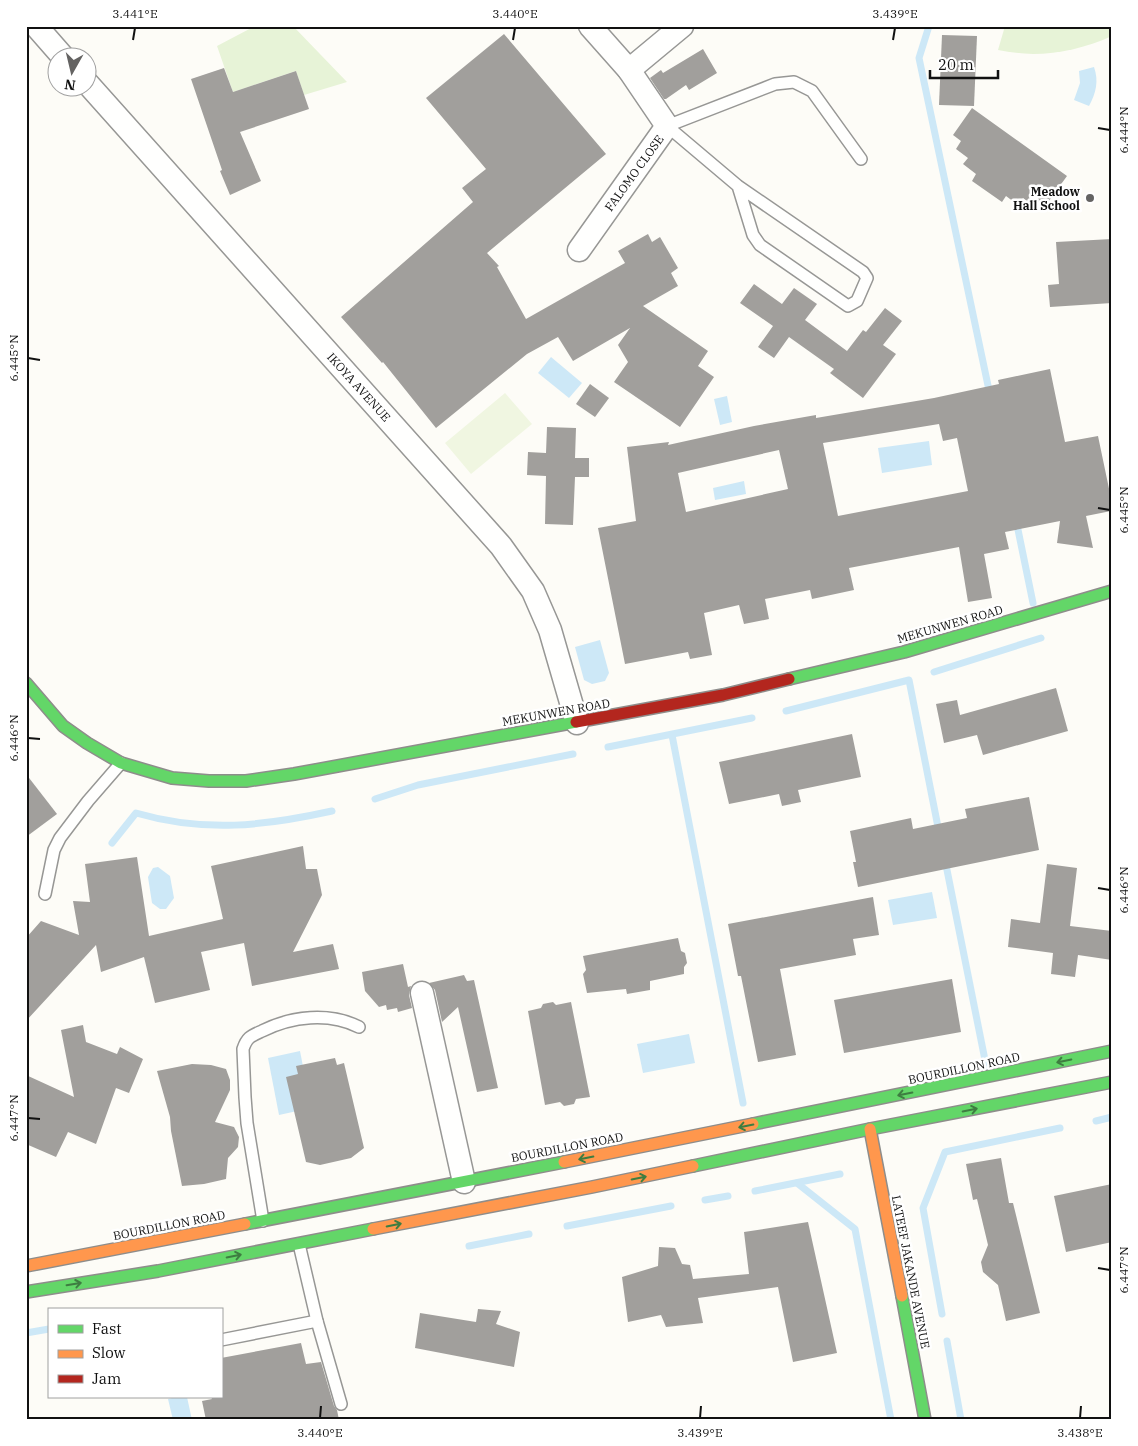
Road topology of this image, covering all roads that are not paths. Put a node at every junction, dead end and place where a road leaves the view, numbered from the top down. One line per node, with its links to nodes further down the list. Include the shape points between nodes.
1 (36, 26): 4 (street)
2 (590, 26): 5 (street, FALOMO CLOSE)
3 (682, 26): 5 (street)
4 (55, 48)
5 (629, 70): 7 (street, FALOMO CLOSE)
6 (98, 95): 13 (street, IKOYA AVENUE, via 501,546 533,592 550,630)
7 (667, 126): 8 (lane, via 775,84 794,82 812,91); 9 (lane); 10 (street, FALOMO CLOSE)
8 (862, 159)
9 (738, 186): 9 (lane, via 753,235 760,245 848,306 857,302 867,278 863,272)
10 (579, 250)
11 (1112, 591): 13 (main road, MEKUNWEN ROAD, via 894,654 723,695)
12 (26, 683): 14 (main road, MEKUNWEN ROAD, via 64,726)
13 (577, 723): 14 (main road, MEKUNWEN ROAD, via 246,781 172,778)
14 (121, 763): 15 (lane, via 60,838 54,850)
15 (45, 894)
16 (422, 993): 21 (street)
17 (359, 1028): 22 (lane, via 347,1021 310,1017 288,1020 268,1028 248,1038 245,1043 247,1123)
18 (1112, 1051): 21 (main road, BOURDILLON ROAD, one-way to 21)
19 (1112, 1082): 20 (main road, BOURDILLON ROAD, one-way to 19)
20 (870, 1129): 23 (main road, BOURDILLON ROAD, one-way to 20, via 592,1187); 30 (main road, LATEEF JAKANDE AVENUE)
21 (464, 1182): 23 (main road, BOURDILLON ROAD)
22 (263, 1221): 23 (main road, BOURDILLON ROAD); 25 (main road, BOURDILLON ROAD)
23 (309, 1227): 24 (main road, BOURDILLON ROAD)
24 (299, 1244): 26 (main road, BOURDILLON ROAD, one-way to 24); 27 (lane)
25 (26, 1266)
26 (26, 1292)
27 (317, 1321): 28 (lane); 29 (lane)
28 (222, 1340)
29 (341, 1404)
30 (925, 1420)

